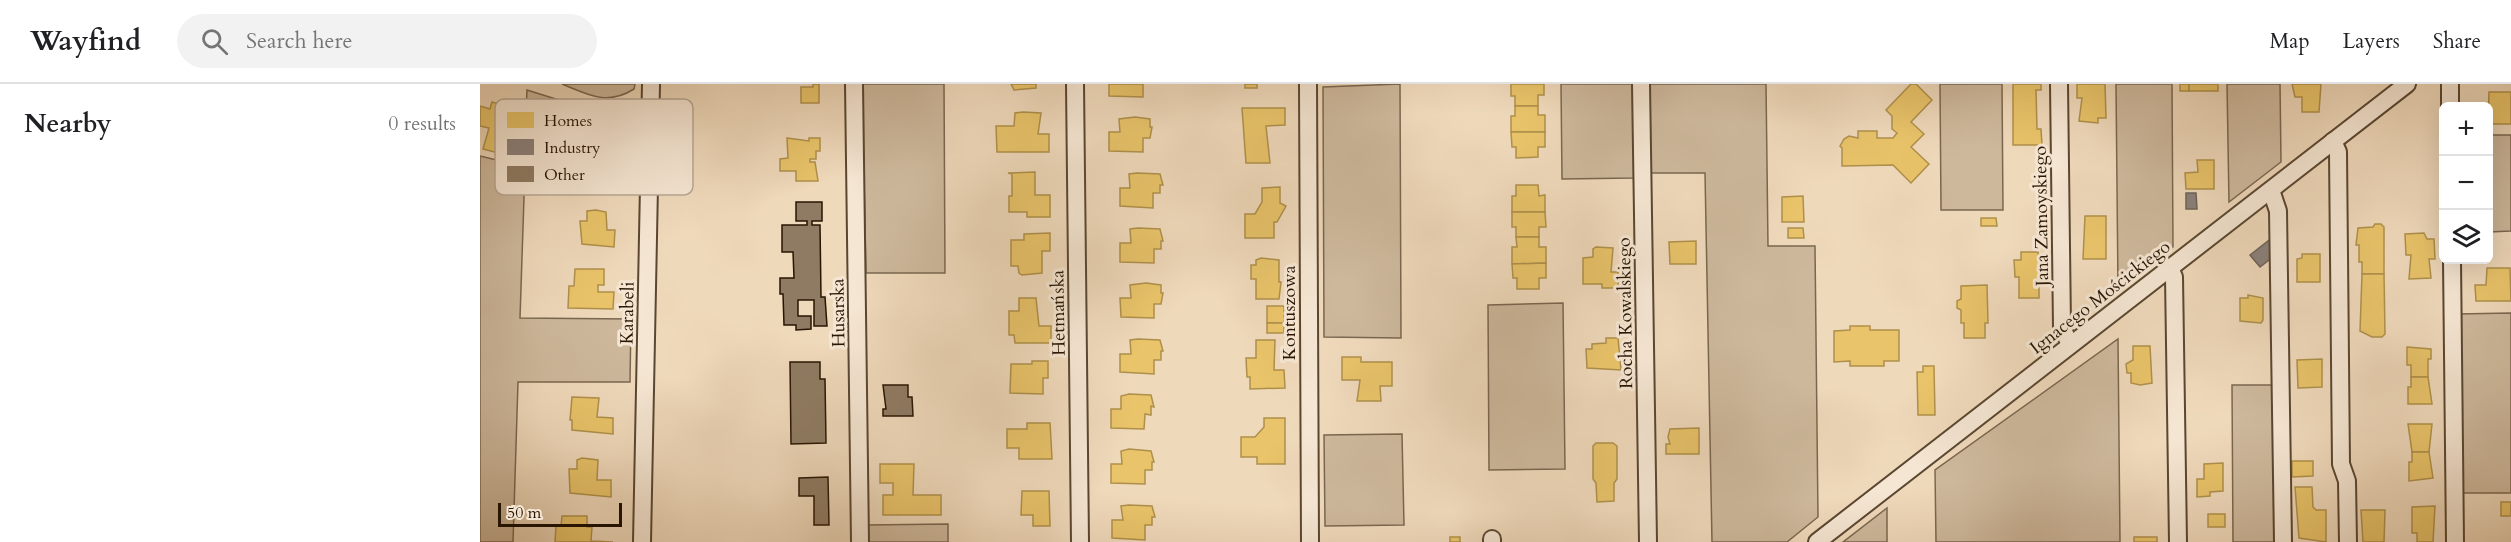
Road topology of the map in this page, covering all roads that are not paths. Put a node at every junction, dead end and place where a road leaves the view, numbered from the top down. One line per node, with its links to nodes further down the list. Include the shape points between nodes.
1 (651, 84): 10 (street, Karabeli)
2 (854, 84): 20 (street, Husarska)
3 (1075, 84): 21 (street, Hetmańska)
4 (1308, 84): 22 (street, Kontuszowa)
5 (1641, 84): 23 (street, Rocha Kowalskiego)
6 (2059, 84): 17 (street, Jana Zamoyskiego, via 2062,327)
7 (2407, 84): 9 (street, Ignacego Mościckiego)
8 (2450, 84): 11 (street)
9 (2391, 90): 12 (street, Ignacego Mościckiego)
10 (651, 99)
11 (2450, 102)
12 (2333, 141): 13 (street, Ignacego Mościckiego); 26 (street, via 2338,152 2341,464 2347,481)
13 (2271, 189): 16 (street, Ignacego Mościckiego); 25 (street, via 2278,210)
14 (649, 195): 19 (street, Karabeli)
15 (2452, 264): 27 (street)
16 (2170, 268): 17 (street, Ignacego Mościckiego); 24 (street, via 2174,277)
17 (2070, 345): 18 (street, Ignacego Mościckiego)
18 (1825, 539)
19 (642, 542)
20 (860, 542)
21 (1080, 542)
22 (1310, 542)
23 (1648, 542)
24 (2178, 542)
25 (2283, 542)
26 (2348, 542)
27 (2456, 542)

